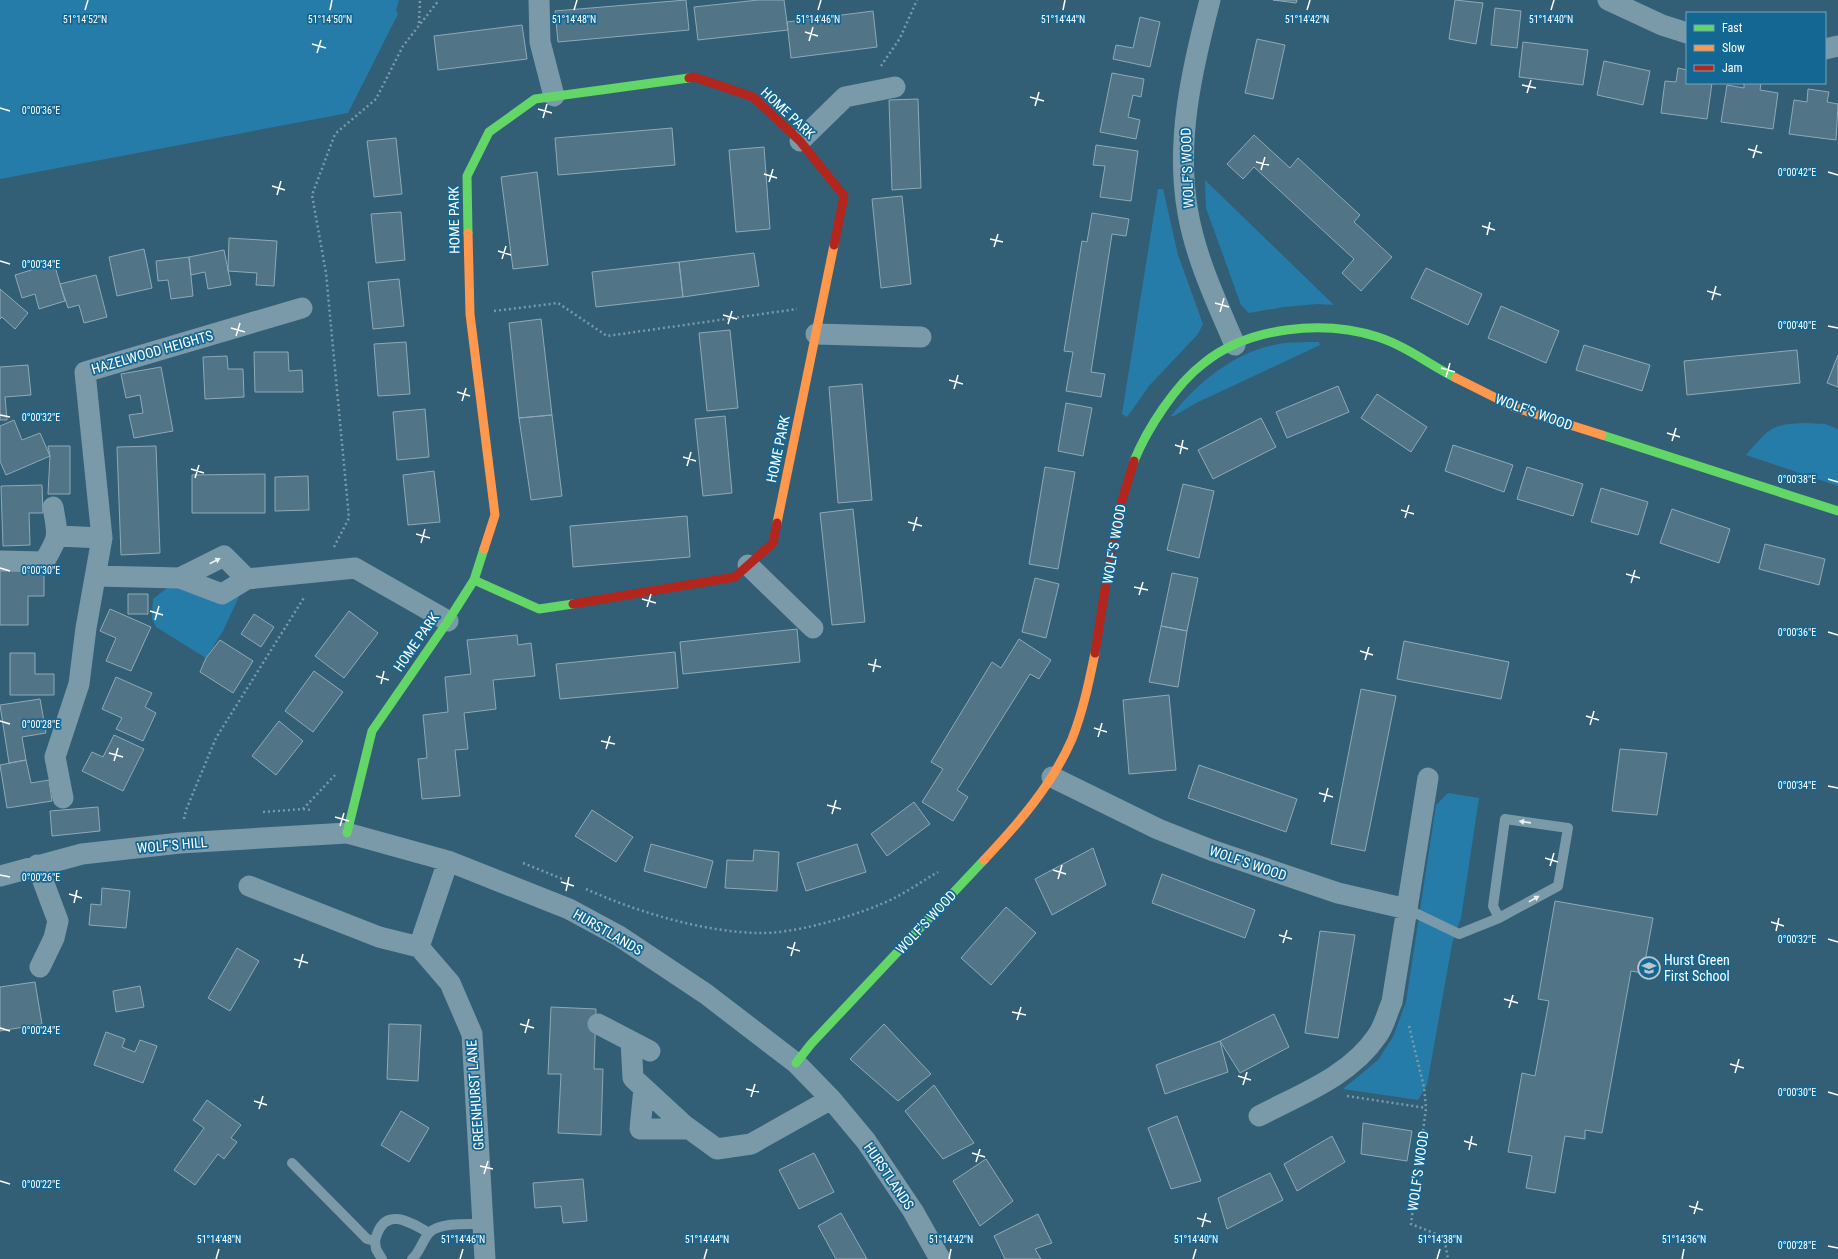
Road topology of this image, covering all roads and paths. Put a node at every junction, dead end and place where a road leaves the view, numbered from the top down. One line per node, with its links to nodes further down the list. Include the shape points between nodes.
1 (420, 0): 7 (path)
2 (439, 0): 7 (path)
3 (539, 0): 13 (street, via 540,42)
4 (917, 0): 11 (path, via 900,38)
5 (1210, 0): 20 (street, WOLF'S WOOD, via 1195,56 1185,122 1184,166 1188,213 1198,252)
6 (1608, 0): 8 (street, via 1662,25)
7 (419, 25): 27 (path, via 403,46 376,99 335,134 312,195 326,273 349,518)
8 (1686, 33)
9 (1838, 46): 10 (street)
10 (1826, 49)
11 (880, 67)
12 (896, 87): 14 (street, via 845,97)
13 (554, 96): 14 (street, HOME PARK, via 694,77 753,97); 17 (street, HOME PARK, via 535,99 489,132 467,176)
14 (800, 141): 15 (street, HOME PARK, via 844,196)
15 (822, 306): 17 (path, via 607,336 558,303); 18 (street, HOME PARK)
16 (302, 308): 24 (street, HAZELWOOD HEIGHTS, via 85,372)
17 (470, 314): 31 (street, HOME PARK, via 495,515)
18 (816, 334): 19 (street); 26 (street, HOME PARK, via 773,543)
19 (921, 338)
20 (1235, 345): 22 (street, WOLF'S WOOD, via 1263,334 1319,328 1348,329 1380,338 1476,390 1516,408); 35 (street, WOLF'S WOOD, via 1206,361 1174,392 1154,420 1135,455 1123,491 1088,688 1072,738)
21 (53, 507): 23 (street)
22 (1838, 510)
23 (58, 536): 24 (street); 25 (street, via 44,562)
24 (102, 538): 28 (street, HAZELWOOD HEIGHTS)
25 (0, 561)
26 (748, 565): 31 (street, HOME PARK, via 735,577 539,608); 33 (street)
27 (322, 571): 30 (street); 32 (street, via 355,568); 41 (path, via 216,738 186,810)
28 (96, 576): 29 (street); 37 (street, HAZELWOOD HEIGHTS, via 79,684 55,757)
29 (180, 578): 30 (street, via 222,594); 30 (street, one-way to 30, via 224,556)
30 (247, 579)
31 (474, 580): 32 (street, HOME PARK)
32 (448, 620): 40 (street, HOME PARK, via 372,731)
33 (813, 628)
34 (339, 771): 38 (path)
35 (1052, 777): 46 (street, WOLF'S WOOD); 50 (street, WOLF'S WOOD, via 1158,829 1211,850 1338,893)
36 (1428, 778): 50 (street)
37 (63, 798)
38 (303, 809): 39 (path); 40 (path)
39 (258, 813)
40 (349, 827): 41 (street, WOLF'S HILL); 42 (street, HURSTLANDS)
41 (180, 843): 44 (street, WOLF'S HILL, via 82,854)
42 (448, 861): 52 (street); 58 (street, HURSTLANDS, via 569,909 618,936 706,994)
43 (516, 861): 47 (path)
44 (37, 865): 45 (street, WOLF'S HILL); 53 (street, via 58,921 54,938)
45 (0, 876)
46 (970, 876): 49 (path, via 944,868 880,905 808,928 759,934 705,927 621,905); 58 (street, WOLF'S WOOD)
47 (566, 880)
48 (249, 886): 52 (street, via 379,937)
49 (580, 886)
50 (1407, 909): 51 (lane, via 1459,934); 54 (street)
51 (1499, 918): 51 (lane, one-way to 51, via 1558,886 1568,828 1505,819 1493,906)
52 (419, 947): 66 (street, GREENHURST LANE, via 450,983 472,1034)
53 (40, 967)
54 (1392, 1002): 59 (street, via 1378,1035 1358,1060); 62 (path, WOLF'S WOOD, via 1407,1016 1424,1087)
55 (598, 1024): 56 (street)
56 (631, 1041): 57 (street); 60 (street, via 633,1078)
57 (650, 1051)
58 (796, 1063): 61 (street, HURSTLANDS)
59 (1326, 1082): 62 (path, via 1334,1094); 63 (street)
60 (644, 1088): 64 (street); 64 (street, via 640,1128)
61 (831, 1099): 64 (street, via 751,1144 717,1149); 72 (street, HURSTLANDS, via 866,1141 913,1211)
62 (1426, 1108): 73 (path, WOLF'S WOOD, via 1411,1224 1444,1237)
63 (1259, 1116)
64 (688, 1129)
65 (292, 1163): 68 (lane, via 367,1239)
66 (483, 1224): 67 (lane, via 450,1225); 71 (street, GREENHURST LANE)
67 (429, 1233): 68 (lane, via 406,1221 387,1220 381,1225); 70 (lane, via 418,1254)
68 (375, 1241): 69 (lane)
69 (382, 1259)
70 (412, 1259)
71 (485, 1259)
72 (940, 1259)
73 (1448, 1259)

